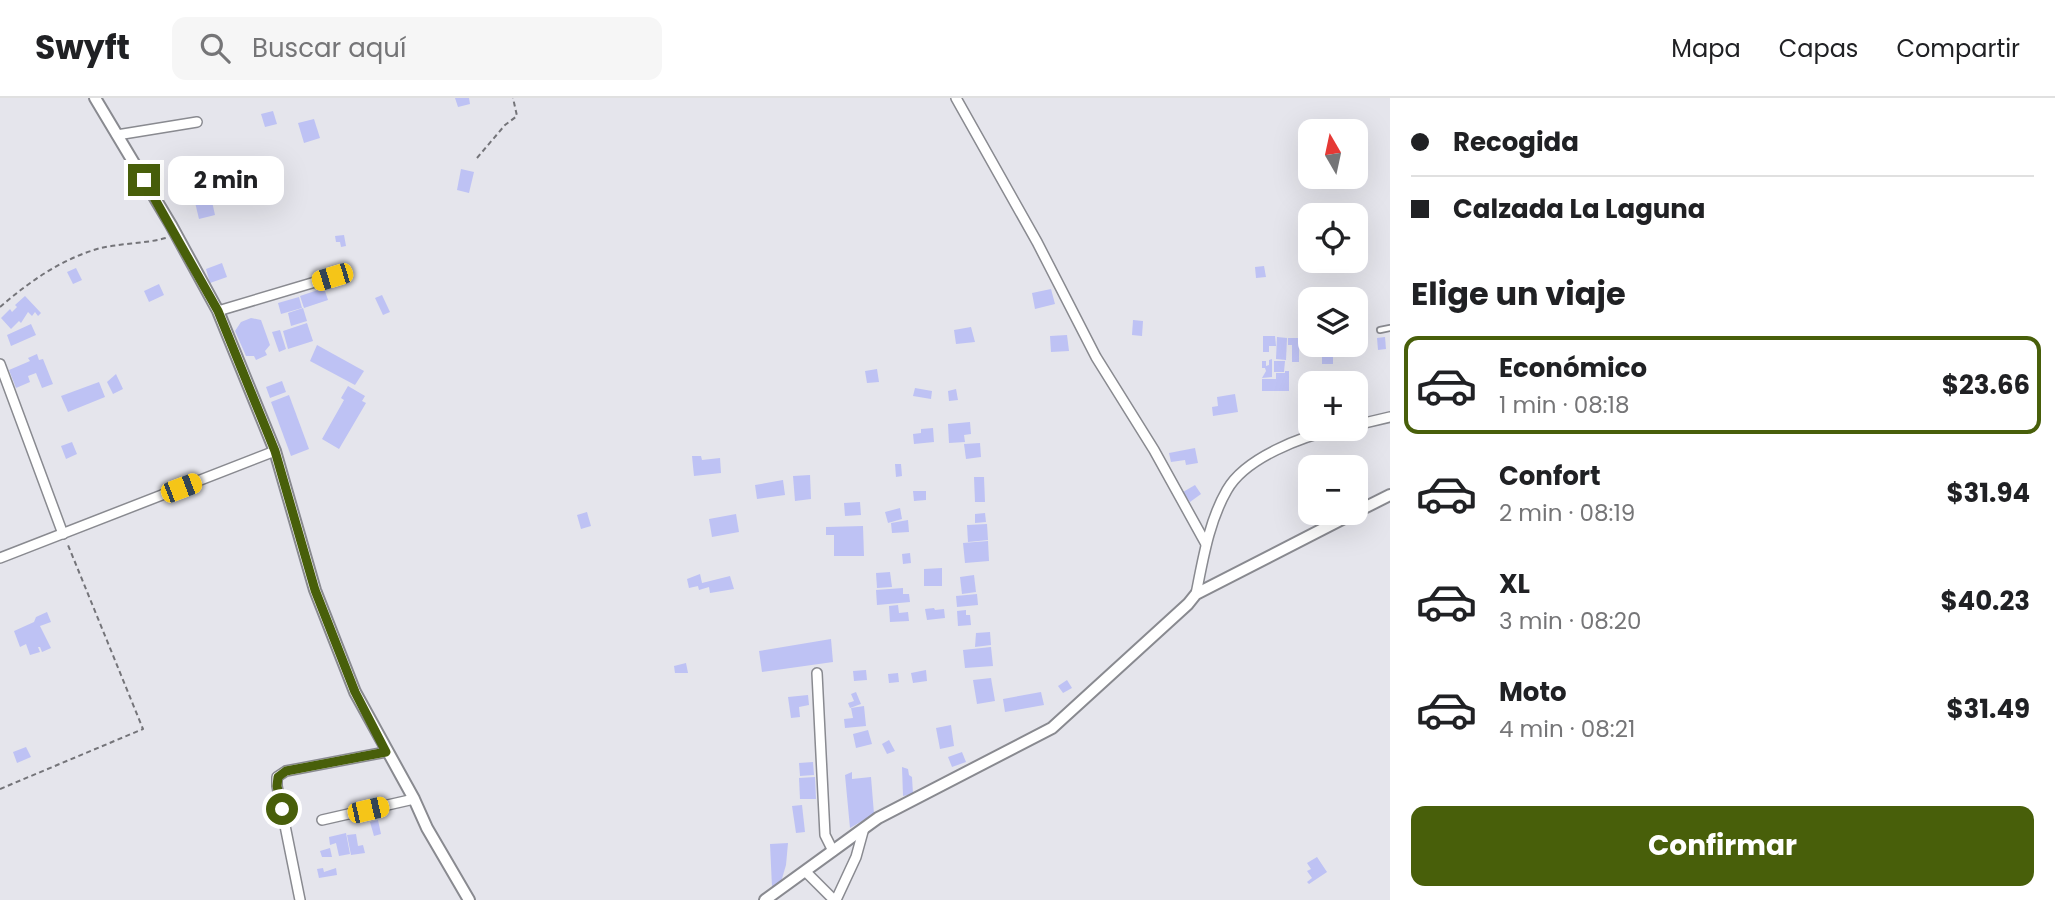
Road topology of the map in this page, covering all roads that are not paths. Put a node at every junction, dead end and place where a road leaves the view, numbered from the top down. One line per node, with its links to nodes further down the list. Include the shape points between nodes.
1 (95, 98): 4 (street)
2 (956, 98): 18 (street, via 1096,356)
3 (197, 121): 4 (street)
4 (117, 135): 6 (street)
5 (332, 277): 6 (street)
6 (218, 311): 13 (street)
7 (1390, 328): 8 (lane)
8 (1380, 330)
9 (0, 364): 17 (street)
10 (1390, 417): 11 (street)
11 (1368, 422)
12 (1299, 441): 18 (street, via 1258,459 1227,489)
13 (275, 451): 17 (street); 22 (street, via 315,590 355,692)
14 (1390, 495): 15 (street)
15 (1368, 506)
16 (1330, 525): 20 (street)
17 (63, 534): 19 (street)
18 (1206, 544): 20 (street)
19 (0, 558)
20 (1196, 594): 25 (street, via 1052,728)
21 (817, 673): 26 (street, via 825,835)
22 (386, 752): 23 (street); 28 (street, via 286,771 278,777)
23 (414, 799): 24 (street); 29 (street)
24 (323, 820)
25 (864, 828): 26 (street); 31 (street)
26 (833, 851): 27 (street)
27 (806, 872): 30 (street); 31 (street)
28 (300, 900)
29 (469, 900)
30 (765, 900)
31 (835, 900)

